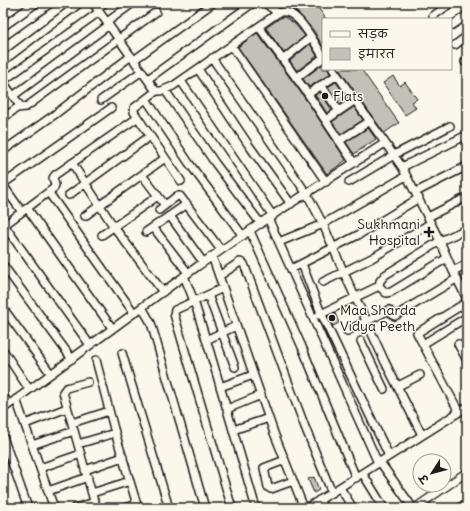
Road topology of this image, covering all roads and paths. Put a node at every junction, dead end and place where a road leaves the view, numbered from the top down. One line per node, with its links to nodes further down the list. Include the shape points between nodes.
1 (21, 3): 14 (street)
2 (51, 3): 20 (street)
3 (80, 3): 30 (street)
4 (104, 3): 10 (street)
5 (133, 3): 16 (street)
6 (213, 3): 26 (street)
7 (253, 3): 35 (street)
8 (265, 3): 12 (street)
9 (451, 3): 15 (street)
10 (96, 8): 16 (street); 37 (street)
11 (156, 12): 22 (street)
12 (278, 13): 18 (street); 21 (street, via 284,11 293,14)
13 (467, 15): 17 (street)
14 (3, 16)
15 (433, 16)
16 (108, 24): 22 (street); 42 (street)
17 (452, 25)
18 (259, 27): 23 (street); 29 (street)
19 (467, 36): 24 (street)
20 (3, 37)
21 (311, 37): 25 (street); 29 (street)
22 (119, 39): 26 (street); 46 (street, via 26,106)
23 (231, 45): 27 (street); 68 (street)
24 (455, 45)
25 (322, 55)
26 (133, 58): 32 (street); 58 (street)
27 (212, 58): 31 (street); 74 (street)
28 (322, 58): 34 (street)
29 (284, 59): 34 (street)
30 (3, 61)
31 (198, 69): 36 (street); 80 (street)
32 (142, 71): 35 (street); 44 (street)
33 (335, 72): 38 (street); 45 (street)
34 (296, 78): 41 (street)
35 (148, 79): 40 (street)
36 (181, 81): 39 (street); 85 (street)
37 (3, 82): 42 (street)
38 (322, 85): 41 (street); 48 (street)
39 (165, 90): 40 (street); 87 (street)
40 (155, 91): 43 (street)
41 (308, 94): 51 (street)
42 (13, 96): 46 (street)
43 (146, 99): 50 (street, via 134,109); 96 (street)
44 (100, 100)
45 (355, 100): 48 (street); 52 (street)
46 (21, 107): 49 (street)
47 (111, 108): 71 (street)
48 (339, 111): 51 (street)
49 (4, 115)
50 (137, 118): 55 (street); 61 (street)
51 (326, 120): 56 (street)
52 (370, 121): 56 (street); 57 (street)
53 (450, 126): 59 (street)
54 (467, 135): 64 (street)
55 (150, 136): 60 (street); 70 (street)
56 (339, 141): 62 (street)
57 (385, 143): 59 (street); 62 (street)
58 (3, 151)
59 (394, 155): 64 (street); 69 (street)
60 (165, 158): 65 (street); 67 (street)
61 (72, 163): 70 (street); 72 (street, via 52,178 55,186)
62 (354, 163): 68 (street)
63 (467, 166): 76 (street)
64 (402, 168): 66 (street)
65 (142, 175): 77 (street); 81 (street)
66 (406, 176): 76 (street); 88 (street)
67 (181, 181)
68 (326, 182): 74 (street)
69 (349, 182)
70 (85, 183): 75 (street); 81 (street)
71 (3, 184): 73 (street)
72 (49, 192): 82 (street); 124 (street)
73 (5, 193): 82 (street)
74 (307, 194): 80 (street); 88 (street)
75 (68, 195)
76 (417, 195): 86 (street); 99 (street, via 360,234)
77 (158, 196): 79 (street, via 162,208 178,196); 90 (street)
78 (467, 197): 86 (street)
79 (187, 204): 84 (street); 100 (street)
80 (291, 204): 85 (street)
81 (100, 205): 83 (street); 90 (street)
82 (24, 210): 89 (street); 130 (street)
83 (85, 216)
84 (170, 216): 91 (street); 103 (street)
85 (270, 217): 87 (street); 98 (street)
86 (430, 220): 97 (street); 109 (street)
87 (261, 224): 93 (street)
88 (323, 224): 98 (street); 99 (street)
89 (4, 225): 137 (street)
90 (114, 227): 95 (street); 116 (street)
91 (153, 227): 94 (street); 110 (street)
92 (467, 229): 97 (street)
93 (250, 230): 96 (street); 181 (street)
94 (146, 232)
95 (102, 235)
96 (243, 236): 100 (street)
97 (440, 241): 102 (street); 114 (street, via 385,275)
98 (279, 242): 107 (street)
99 (334, 248): 104 (street); 109 (street)
100 (221, 250): 101 (street)
101 (212, 256): 103 (street); 111 (street)
102 (447, 258): 108 (street); 114 (street, via 391,292 386,293)
103 (203, 262): 110 (street)
104 (302, 264): 107 (street); 125 (street)
105 (467, 264): 108 (street)
106 (3, 265): 140 (street)
107 (292, 269): 126 (street)
108 (453, 271): 112 (street)
109 (344, 273): 113 (street); 119 (street)
110 (186, 275): 116 (street); 120 (street)
111 (219, 276): 115 (street); 188 (street, via 240,262 244,264)
112 (456, 279): 117 (street); 128 (street, via 395,316 389,310)
113 (323, 282)
114 (379, 286): 119 (street)
115 (223, 288): 118 (street); 129 (street)
116 (162, 292): 122 (street)
117 (466, 294)
118 (208, 295): 120 (street); 132 (street)
119 (355, 297): 125 (street); 128 (street)
120 (194, 301): 133 (street); 201 (street, via 175,310 174,314)
121 (467, 302): 135 (street, via 418,332)
122 (142, 307): 124 (street); 200 (street, via 151,323)
123 (3, 308): 146 (street)
124 (134, 313): 130 (street)
125 (322, 313): 126 (street); 174 (street)
126 (313, 317): 177 (street)
127 (467, 317): 135 (street)
128 (367, 321): 131 (street); 143 (street)
129 (236, 326): 132 (street); 147 (street)
130 (112, 328): 137 (street)
131 (346, 331)
132 (222, 333): 133 (street); 144 (street)
133 (206, 340): 151 (street)
134 (361, 341): 145 (street)
135 (423, 344): 162 (street)
136 (458, 344): 142 (street)
137 (90, 345): 140 (street)
138 (3, 350): 152 (street)
139 (122, 353): 199 (street)
140 (72, 359): 146 (street)
141 (96, 360): 161 (street)
142 (467, 360)
143 (385, 362): 145 (street); 150 (street)
144 (235, 367)
145 (373, 368): 153 (street)
146 (50, 374): 152 (street)
147 (254, 375): 151 (street); 154 (street)
148 (420, 375): 150 (street)
149 (88, 382): 159 (street, via 64,389)
150 (398, 386): 169 (street)
151 (220, 387): 160 (street)
152 (29, 389): 156 (street)
153 (384, 389)
154 (261, 395): 160 (street); 163 (street)
155 (3, 396): 157 (street)
156 (16, 399): 157 (street); 165 (street)
157 (6, 406)
158 (467, 407): 162 (street)
159 (67, 408): 164 (street); 165 (street)
160 (227, 409): 166 (street)
161 (110, 411): 164 (street); 168 (street)
162 (459, 412): 169 (street)
163 (268, 418): 166 (street); 176 (street)
164 (72, 423): 167 (street)
165 (24, 424): 172 (street)
166 (234, 430): 202 (street)
167 (74, 431): 171 (street); 172 (street)
168 (116, 432): 171 (street); 175 (street)
169 (422, 435): 174 (street)
170 (3, 437): 195 (street)
171 (78, 444): 173 (street)
172 (32, 445): 178 (street)
173 (81, 454): 178 (street); 179 (street)
174 (389, 456): 177 (street)
175 (123, 457): 179 (street); 183 (street)
176 (285, 460): 184 (street); 184 (street, via 264,468 268,487 271,489)
177 (379, 463): 181 (street); 208 (street)
178 (40, 468): 186 (street)
179 (85, 470): 182 (street)
180 (467, 472): 208 (street)
181 (360, 476): 185 (street); 207 (street)
182 (88, 477): 186 (street); 187 (street)
183 (130, 481): 187 (street); 193 (street)
184 (293, 481): 203 (street)
185 (340, 488): 188 (street); 206 (street)
186 (48, 491): 196 (street)
187 (92, 493): 192 (street)
188 (332, 493): 190 (street)
189 (3, 500): 194 (street)
190 (319, 500): 204 (street); 205 (street)
191 (467, 503): 209 (street)
192 (96, 505): 197 (street)
193 (138, 506): 198 (street)
194 (6, 508)
195 (28, 508)
196 (54, 508)
197 (75, 508)
198 (124, 508)
199 (169, 508)
200 (205, 508)
201 (232, 508)
202 (256, 508)
203 (304, 508)
204 (307, 508)
205 (324, 508)
206 (353, 508)
207 (384, 508)
208 (414, 508)
209 (459, 508)

